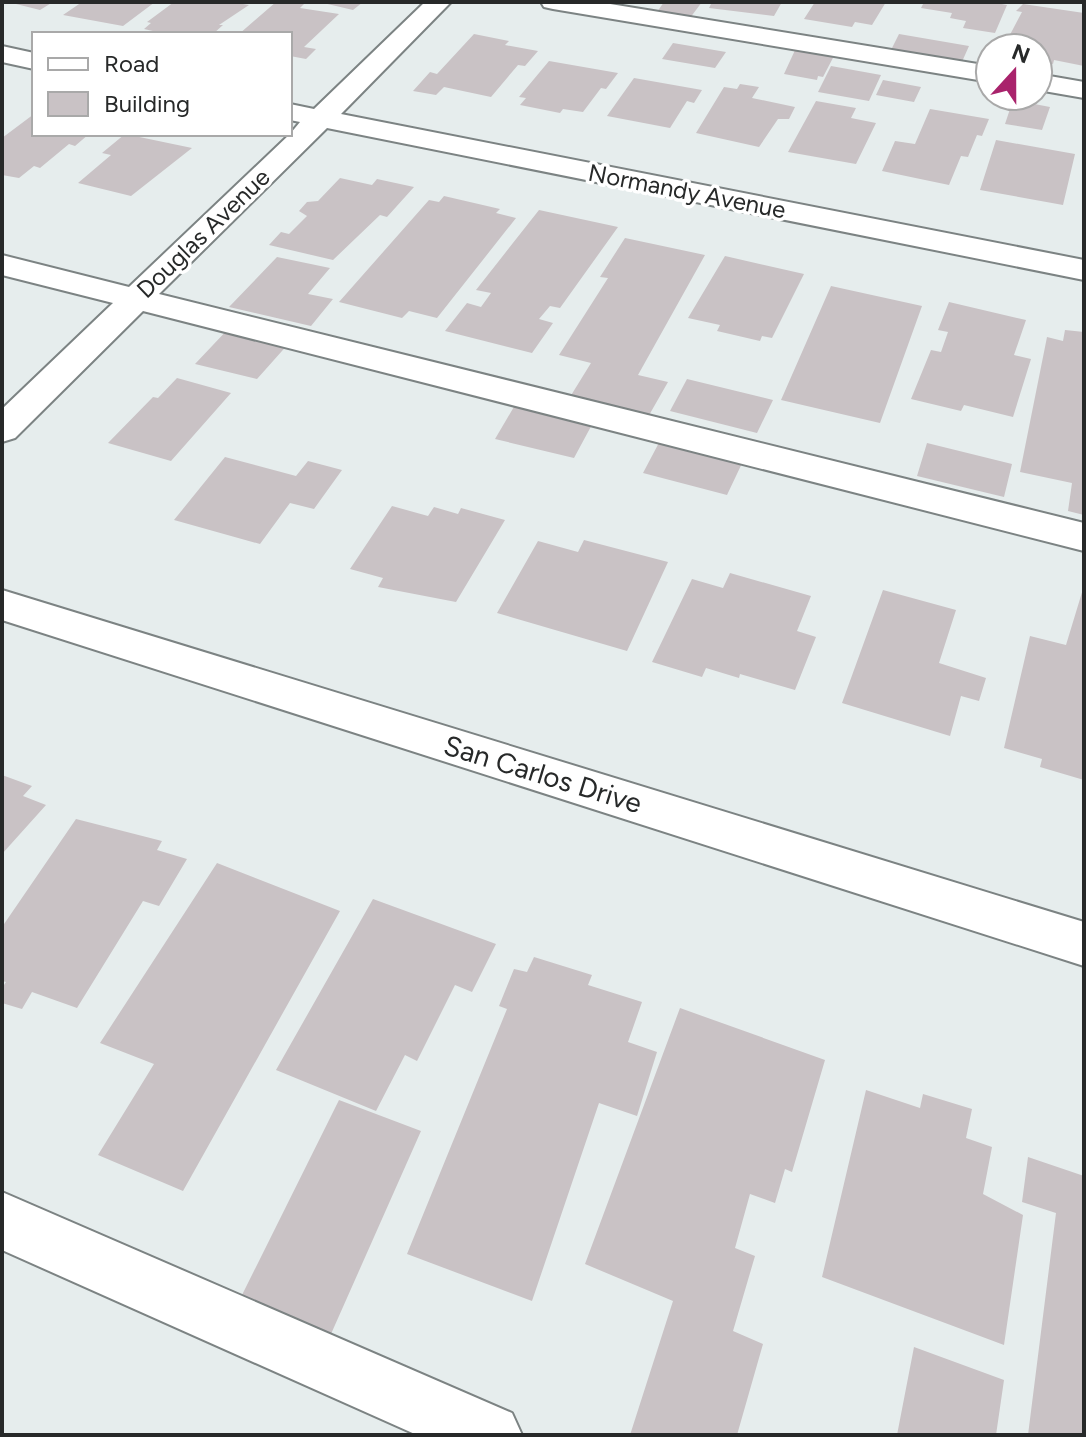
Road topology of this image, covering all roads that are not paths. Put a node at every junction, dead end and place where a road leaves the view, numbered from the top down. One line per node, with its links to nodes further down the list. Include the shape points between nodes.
1 (439, 2): 9 (street, Douglas Avenue)
2 (553, 2): 5 (street)
3 (2, 54): 4 (street)
4 (32, 61)
5 (974, 71)
6 (1054, 85): 7 (street)
7 (1084, 90)
8 (292, 112): 9 (street, Normandy Avenue)
9 (321, 118): 11 (street, Normandy Avenue); 12 (street, Douglas Avenue)
10 (2, 265): 12 (street)
11 (1084, 270)
12 (137, 297): 13 (street, Douglas Avenue); 14 (street)
13 (2, 430)
14 (1084, 537)
15 (2, 605): 16 (street, San Carlos Drive)
16 (1084, 944)
17 (2, 1221): 18 (street)
18 (490, 1435)

